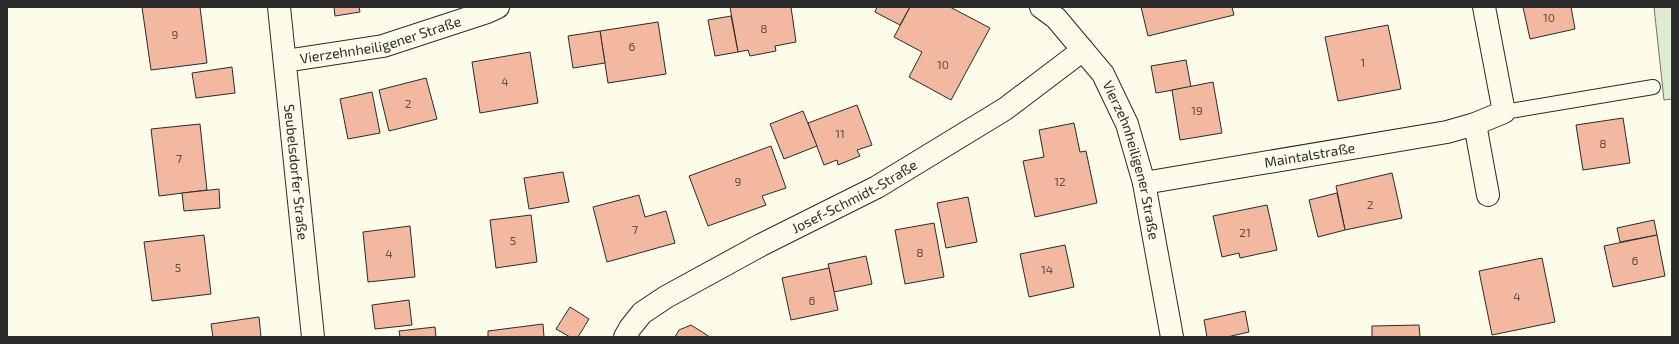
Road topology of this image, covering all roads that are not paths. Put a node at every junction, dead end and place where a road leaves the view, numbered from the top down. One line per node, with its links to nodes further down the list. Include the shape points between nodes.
1 (279, 7): 6 (street, Seubelsdorfer Straße)
2 (498, 7): 6 (street, Vierzehnheiligener Straße, via 383,46)
3 (1041, 7): 5 (street, Vierzehnheiligener Straße, via 1056,18)
4 (1484, 7): 8 (street)
5 (1083, 50): 10 (street, Vierzehnheiligener Straße, via 1103,74 1127,124); 13 (street, Josef-Schmidt-Straße, via 1005,108 877,188 761,245 666,296 642,313)
6 (285, 61): 12 (street, Seubelsdorfer Straße)
7 (1653, 87): 8 (lane)
8 (1504, 112): 9 (street, Maintalstraße)
9 (1475, 124): 10 (street, Maintalstraße, via 1447,132); 11 (street)
10 (1144, 183): 14 (street, Vierzehnheiligener Straße)
11 (1488, 195)
12 (313, 337)
13 (626, 337)
14 (1172, 337)

